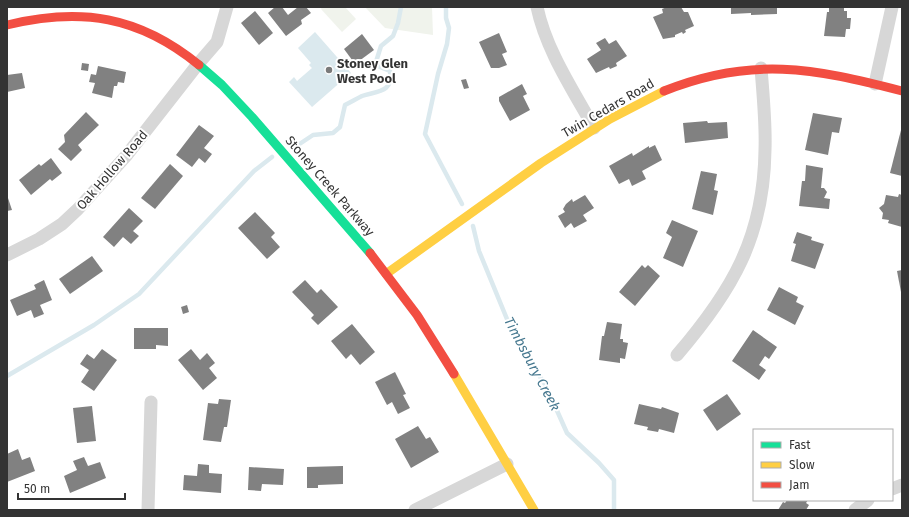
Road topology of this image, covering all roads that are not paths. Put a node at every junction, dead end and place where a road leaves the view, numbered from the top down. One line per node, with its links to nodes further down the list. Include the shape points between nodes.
1 (227, 7): 5 (street, Oak Hollow Road, via 218,42)
2 (537, 7): 9 (street, via 549,43)
3 (892, 7): 7 (street, via 892,17)
4 (7, 25): 5 (street, Stoney Creek Parkway, via 46,16 102,19 152,34 175,46)
5 (198, 64): 10 (street, Oak Hollow Road, via 126,156 78,209 39,239); 11 (street, Stoney Creek Parkway, via 238,101 323,197)
6 (761, 68): 7 (street, Twin Cedars Road, via 841,75); 9 (street, Twin Cedars Road, via 712,75 676,85 646,98); 12 (street, via 764,162 756,220 750,242 740,268 726,292 703,325)
7 (875, 84): 8 (street, Twin Cedars Road)
8 (902, 91)
9 (594, 128): 11 (street, Twin Cedars Road, via 524,173)
10 (7, 255)
11 (386, 274): 14 (street, Stoney Creek Parkway, via 414,310 476,408)
12 (677, 355)
13 (151, 402): 16 (street)
14 (507, 464): 17 (street); 18 (street, Stoney Creek Parkway)
15 (867, 501): 19 (street)
16 (148, 510)
17 (415, 510)
18 (534, 510)
19 (855, 510)

